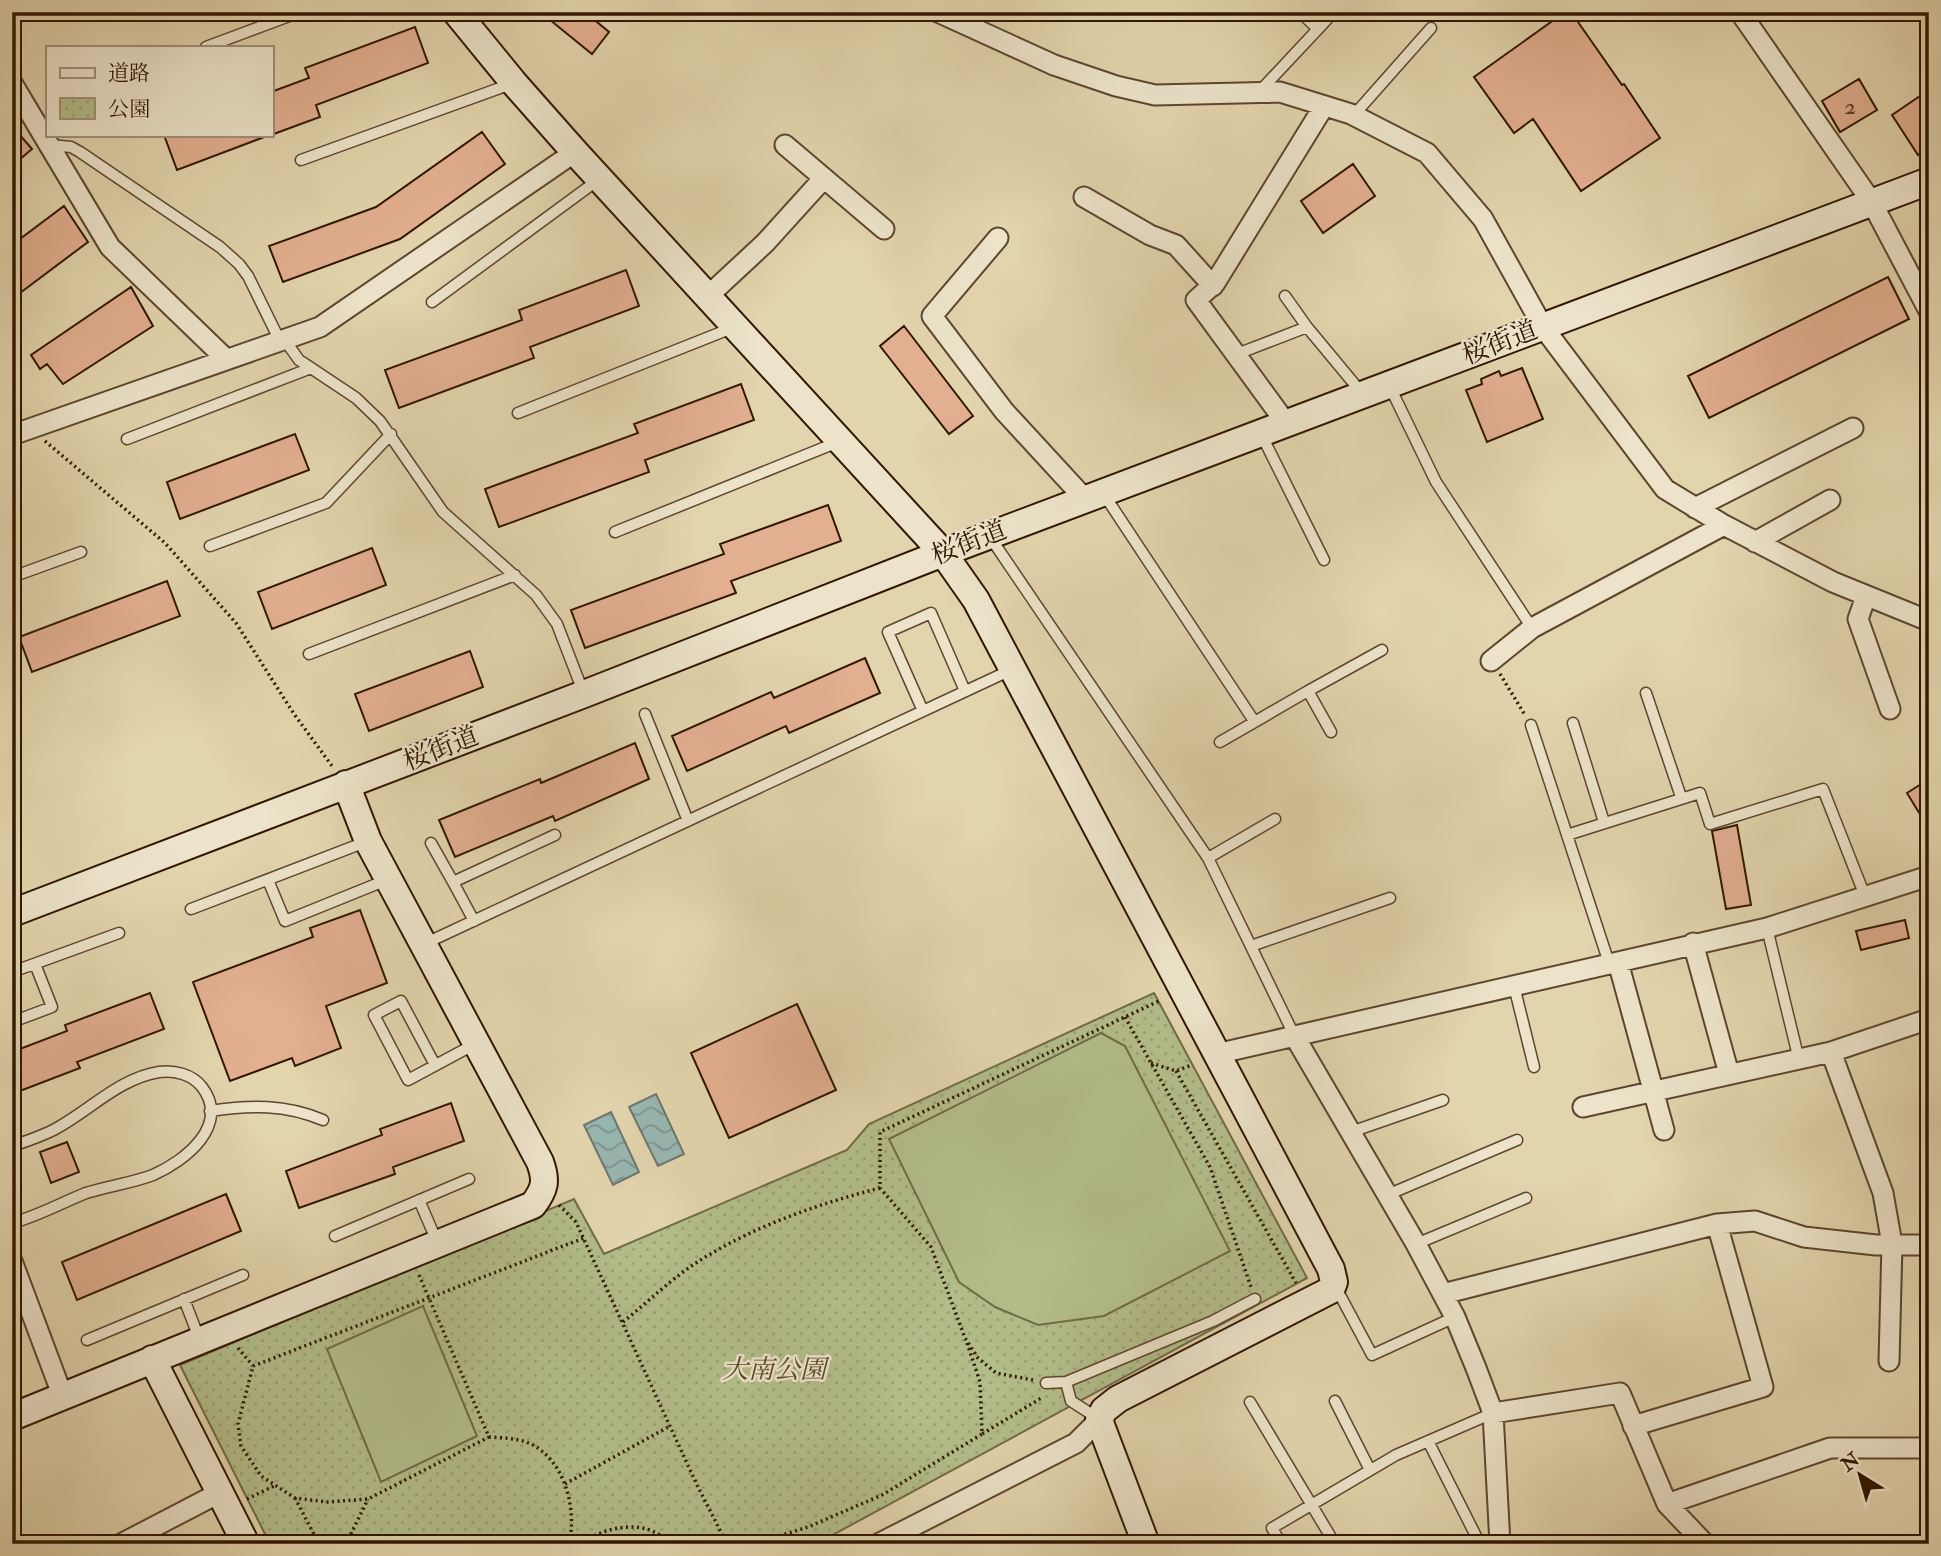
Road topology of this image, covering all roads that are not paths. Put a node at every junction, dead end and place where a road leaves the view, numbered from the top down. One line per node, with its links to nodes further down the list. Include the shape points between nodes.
1 (300, 12): 9 (lane)
2 (456, 12): 11 (street)
3 (938, 12): 12 (street, via 1054,65 1116,86 1155,95)
4 (1300, 12): 8 (lane)
5 (1740, 12): 23 (street)
6 (1329, 17): 8 (lane)
7 (1431, 28): 14 (lane)
8 (1318, 29): 12 (lane)
9 (209, 46)
10 (12, 83): 15 (street)
11 (514, 83): 17 (street); 18 (lane)
12 (1259, 92): 13 (street, via 1280,92)
13 (1324, 106): 14 (street); 26 (street)
14 (1354, 115): 33 (street, via 1427,153 1483,219)
15 (50, 145): 34 (lane, via 80,152 220,247 248,276); 36 (street, via 110,247)
16 (785, 145): 20 (street)
17 (575, 152): 19 (street); 34 (street, via 320,327)
18 (300, 160)
19 (600, 179): 27 (street); 29 (lane)
20 (823, 179): 24 (street); 27 (street)
21 (1929, 180): 23 (street, 桜街道)
22 (1084, 197): 26 (street, via 1176,245)
23 (1871, 201): 30 (street); 33 (street, 桜街道)
24 (884, 229)
25 (998, 238): 48 (street, via 932,316 1004,411)
26 (1213, 286): 35 (street, via 1196,300)
27 (708, 296): 31 (street)
28 (1285, 296): 32 (lane)
29 (432, 302)
30 (1929, 311)
31 (736, 327): 40 (lane); 47 (street)
32 (1307, 327): 35 (lane); 39 (lane)
33 (1544, 327): 38 (street, 桜街道); 50 (street, via 1665,489)
34 (282, 340): 36 (street); 37 (lane)
35 (1237, 354): 41 (street)
36 (226, 359): 43 (street)
37 (311, 368): 45 (lane, via 356,398); 46 (lane)
38 (1389, 385): 39 (street, 桜街道); 63 (lane, via 1436,482)
39 (1363, 394): 41 (street, 桜街道)
40 (518, 413)
41 (1286, 424): 44 (street, 桜街道)
42 (1853, 428): 50 (street)
43 (21, 432)
44 (1260, 433): 48 (street, 桜街道); 58 (lane)
45 (391, 434): 55 (lane, via 326,502); 59 (lane, via 443,512)
46 (127, 439)
47 (841, 441): 52 (lane); 57 (street)
48 (1094, 496): 53 (street, 桜街道); 75 (lane)
49 (1830, 500): 54 (street)
50 (1695, 508): 51 (street)
51 (1724, 525): 54 (street); 63 (street)
52 (615, 531)
53 (989, 535): 57 (street, 桜街道); 89 (lane)
54 (1755, 542): 61 (street)
55 (210, 546)
56 (81, 552): 60 (lane)
57 (943, 553): 67 (street); 71 (street, 桜街道)
58 (1324, 560)
59 (515, 575): 65 (lane); 71 (lane, via 556,624)
60 (12, 577)
61 (1866, 596): 62 (street); 72 (street, via 1858,619)
62 (1929, 621)
63 (1532, 628): 66 (street)
64 (1381, 650): 69 (lane)
65 (309, 654)
66 (1491, 661)
67 (1014, 668): 68 (lane); 113 (street)
68 (965, 691): 73 (lane); 73 (lane, via 931,613 888,632)
69 (1308, 691): 75 (lane); 78 (lane)
70 (1646, 693): 81 (lane)
71 (584, 694): 80 (street, 桜街道)
72 (1890, 709)
73 (923, 711): 83 (lane)
74 (645, 714): 83 (lane)
75 (1254, 721): 79 (lane)
76 (1573, 723): 84 (lane)
77 (1531, 725): 86 (lane)
78 (1331, 732)
79 (1220, 742)
80 (346, 784): 87 (street); 97 (street, 桜街道)
81 (1681, 797): 84 (lane); 94 (lane, via 1700,793 1710,824 1822,789)
82 (1275, 819): 89 (lane)
83 (688, 821): 98 (lane)
84 (1604, 822): 86 (lane)
85 (555, 835): 93 (lane)
86 (1567, 835): 104 (lane)
87 (368, 841): 91 (street); 92 (lane)
88 (431, 843): 93 (lane)
89 (1208, 858): 103 (lane)
90 (1929, 876): 94 (street)
91 (389, 879): 92 (lane, via 285,921); 102 (street)
92 (268, 880): 96 (lane)
93 (453, 882): 98 (lane)
94 (1865, 897): 99 (street)
95 (1390, 898): 103 (lane)
96 (191, 909)
97 (12, 912)
98 (474, 921): 102 (lane)
99 (1767, 928): 101 (street); 114 (lane)
100 (119, 933): 105 (lane)
101 (1693, 943): 104 (street); 117 (street)
102 (424, 944): 111 (street)
103 (1251, 946): 110 (lane)
104 (1614, 963): 107 (street); 118 (street)
105 (35, 964): 106 (lane); 109 (lane, via 52,1007)
106 (12, 972)
107 (1514, 986): 110 (street); 116 (lane)
108 (1929, 1019): 112 (street)
109 (12, 1022)
110 (1295, 1037): 113 (street); 124 (street)
111 (476, 1043): 115 (lane); 134 (street, via 546,1177 533,1205)
112 (1831, 1052): 114 (street); 136 (street, via 1883,1193)
113 (1204, 1060): 140 (street, via 1327,1261 1333,1277)
114 (1799, 1060): 117 (street)
115 (435, 1065): 115 (lane, via 401,1001 374,1015 408,1080)
116 (1534, 1067)
117 (1729, 1074): 118 (street)
118 (1654, 1090): 120 (street); 123 (street)
119 (1443, 1100): 124 (lane)
120 (1583, 1107)
121 (210, 1111): 122 (lane, via 275,1106); 126 (lane, via 204,1089 195,1080 172,1071 157,1072 100,1098 55,1129); 131 (lane, via 201,1142 153,1175 104,1187)
122 (323, 1120)
123 (1664, 1130)
124 (1351, 1132): 128 (street)
125 (1517, 1140): 128 (lane)
126 (12, 1146)
127 (469, 1179): 130 (lane)
128 (1387, 1195): 135 (street)
129 (1526, 1198): 135 (lane)
130 (419, 1200): 133 (lane); 134 (lane)
131 (12, 1223)
132 (1717, 1224): 136 (street, via 1755,1221 1804,1237); 141 (street); 157 (street, via 1763,1387)
133 (335, 1236)
134 (438, 1244): 146 (street)
135 (1416, 1244): 141 (street)
136 (1892, 1244): 137 (street); 148 (street)
137 (1929, 1245)
138 (12, 1261): 151 (street)
139 (243, 1275): 142 (lane)
140 (1331, 1290): 144 (lane, via 1341,1297 1372,1354); 156 (street, via 1118,1399)
141 (1443, 1294): 144 (street)
142 (184, 1299): 145 (lane); 146 (lane)
143 (1255, 1299): 149 (lane)
144 (1455, 1317): 154 (street)
145 (87, 1340)
146 (200, 1340): 147 (street)
147 (152, 1359): 151 (street); 161 (street)
148 (1889, 1361)
149 (1066, 1382): 150 (lane); 156 (lane, via 1071,1401)
150 (1046, 1383)
151 (63, 1397): 155 (street)
152 (1335, 1401): 160 (lane)
153 (1250, 1402): 163 (lane)
154 (1493, 1413): 157 (street, via 1620,1393); 158 (lane); 171 (street)
155 (12, 1417)
156 (1100, 1420): 166 (street, via 1076,1443); 167 (street)
157 (1633, 1426): 162 (street)
158 (1428, 1441): 160 (lane); 170 (lane)
159 (1929, 1448): 162 (street, via 1830,1448)
160 (1370, 1470): 163 (lane)
161 (219, 1493): 164 (street); 165 (street)
162 (1667, 1504): 172 (street)
163 (1311, 1506): 168 (lane, via 1272,1528); 169 (lane)
164 (121, 1544)
165 (246, 1544)
166 (878, 1544)
167 (1146, 1544)
168 (1281, 1544)
169 (1335, 1544)
170 (1480, 1544)
171 (1500, 1544)
172 (1705, 1544)

